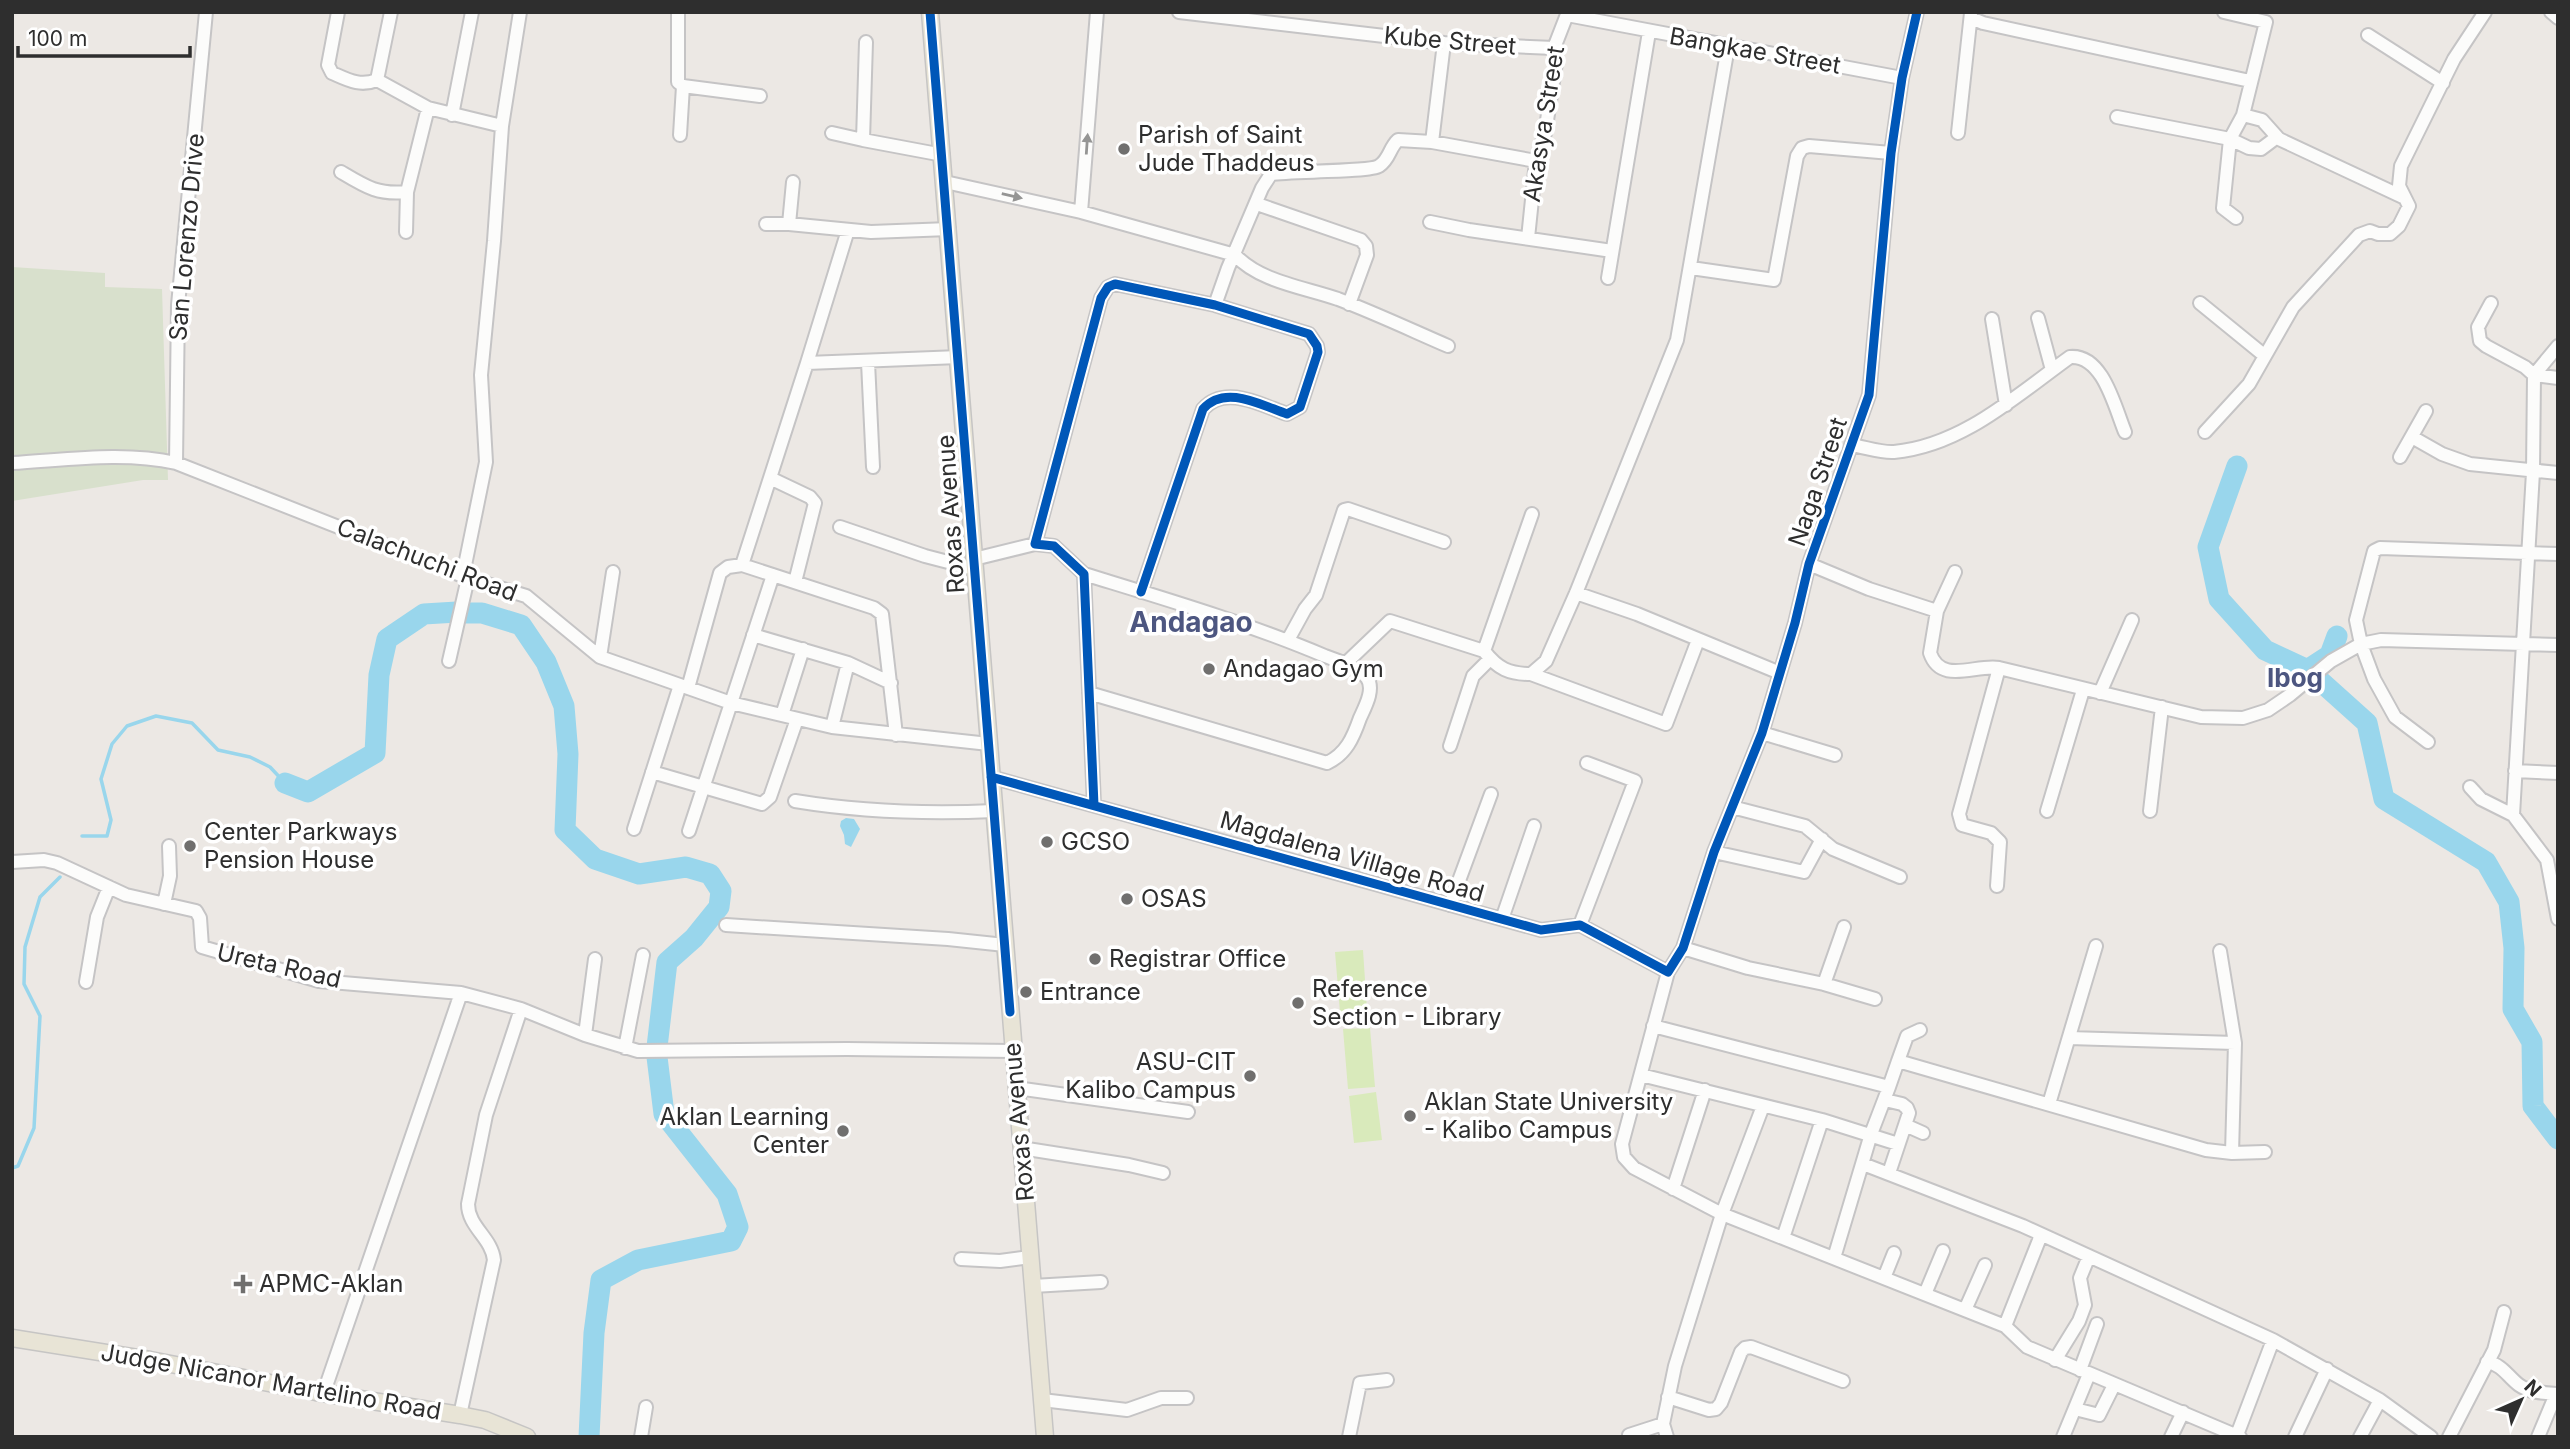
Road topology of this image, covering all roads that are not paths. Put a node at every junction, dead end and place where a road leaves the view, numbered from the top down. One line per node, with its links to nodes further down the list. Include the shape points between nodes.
1 (206, 12): 87 (street, San Lorenzo Drive, via 178,305)
2 (338, 12): 25 (street, via 329,70 355,83)
3 (391, 12): 25 (street)
4 (472, 12): 31 (street)
5 (520, 12): 34 (street)
6 (678, 12): 28 (street, via 677,78)
7 (930, 12): 43 (main road, Roxas Avenue)
8 (1097, 12): 51 (street, one-way to 8)
9 (1179, 12): 21 (street, Kube Street)
10 (1917, 12): 24 (street, Naga Street)
11 (2224, 12): 16 (street)
12 (2485, 12): 27 (street)
13 (2551, 12): 17 (street)
14 (1567, 14): 18 (street, Bangkae Street); 23 (street, Akasya Street)
15 (1971, 15): 26 (street, via 1983,23); 36 (street)
16 (2269, 17): 26 (street)
17 (2558, 18)
18 (1649, 32): 22 (street, Bangkae Street); 60 (street)
19 (2368, 36): 27 (street)
20 (866, 42): 40 (street)
21 (1444, 43): 23 (street, Kube Street); 41 (street)
22 (1728, 47): 24 (street, Bangkae Street); 62 (street)
23 (1554, 48): 44 (street, Akasya Street, via 1545,132)
24 (1902, 78): 42 (street, Naga Street)
25 (377, 80): 30 (street)
26 (2250, 81): 32 (street)
27 (2443, 83): 49 (street, via 2402,166 2399,186)
28 (683, 86): 29 (street); 37 (street)
29 (760, 96)
30 (428, 108): 31 (street); 48 (street)
31 (452, 115): 34 (street)
32 (2243, 115): 38 (street, via 2262,120); 39 (street)
33 (2117, 117): 39 (street)
34 (502, 127): 105 (street, via 481,375 486,461)
35 (832, 133): 40 (street)
36 (1958, 133)
37 (680, 135)
38 (2277, 137): 39 (street, via 2261,149); 49 (street)
39 (2230, 139): 52 (street, via 2223,208)
40 (863, 140): 43 (street)
41 (1432, 142): 44 (street); 50 (street, via 1398,140 1375,169 1271,174)
42 (1891, 153): 62 (street, via 1802,148 1774,279); 84 (street, Naga Street, via 1869,396)
43 (943, 155): 47 (main road, Roxas Avenue)
44 (1536, 161): 59 (street, Akasya Street)
45 (341, 172): 48 (street, via 387,194)
46 (793, 182): 55 (street)
47 (945, 182): 51 (street, one-way to 51); 56 (main road, Roxas Avenue)
48 (407, 192): 58 (street)
49 (2405, 198): 72 (street, via 2408,209 2395,231 2359,235 2293,307)
50 (1256, 204): 61 (street); 66 (street, via 1361,240 1367,255)
51 (1081, 212): 61 (street)
52 (2236, 218)
53 (1430, 222): 59 (street)
54 (766, 224): 55 (street)
55 (789, 224): 57 (street)
56 (949, 229): 57 (street); 73 (main road, Roxas Avenue)
57 (848, 230): 75 (street)
58 (406, 232)
59 (1528, 238): 60 (street)
60 (1612, 251): 63 (street)
61 (1235, 255): 66 (street, via 1245,267); 67 (street)
62 (1691, 268): 108 (street, via 1677,341)
63 (1608, 278)
64 (2200, 303): 72 (street)
65 (2491, 303): 77 (street, via 2479,327 2480,341)
66 (1349, 304): 70 (street)
67 (1215, 305): 95 (street, via 1122,284 1108,286); 107 (street, via 1309,334 1318,352 1300,407 1294,411 1287,414 1233,397 1218,398 1203,409)
68 (2038, 318): 76 (street)
69 (1992, 319): 79 (street)
70 (1448, 346)
71 (2558, 346): 77 (street)
72 (2264, 356): 82 (street, via 2249,384)
73 (958, 357): 74 (street); 98 (main road, Roxas Avenue)
74 (868, 362): 75 (street); 88 (street)
75 (807, 363): 91 (street)
76 (2052, 370): 79 (street); 81 (street, via 2070,357 2080,356 2092,363)
77 (2534, 375): 78 (street); 89 (street)
78 (2558, 378)
79 (2006, 405): 84 (street, via 1962,431 1922,446 1892,452)
80 (2426, 411): 83 (street)
81 (2125, 432)
82 (2205, 432)
83 (2412, 437): 85 (street); 89 (street, via 2470,464)
84 (1851, 445): 99 (street, Naga Street)
85 (2400, 457)
86 (12, 463): 87 (street, Calachuchi Road, via 114,457)
87 (176, 463): 105 (street, Calachuchi Road)
88 (873, 467)
89 (2533, 472): 90 (street); 96 (street)
90 (2558, 473)
91 (770, 478): 100 (street); 106 (street, via 815,503)
92 (1532, 514): 118 (street)
93 (840, 527): 98 (street, via 925,555)
94 (1444, 542): 112 (street, via 1345,510 1316,595)
95 (1035, 544): 98 (street); 103 (street, via 1054,545)
96 (2528, 553): 97 (street); 114 (street, via 2374,551 2356,620); 115 (street)
97 (2558, 554)
98 (975, 564): 139 (main road, Roxas Avenue)
99 (1809, 564): 109 (street); 124 (street, Naga Street)
100 (742, 565): 104 (street); 127 (street, via 728,567 718,578)
101 (613, 572): 119 (street)
102 (1955, 572): 109 (street)
103 (1084, 574): 107 (street); 129 (street)
104 (773, 575): 106 (street); 111 (street)
105 (466, 576): 119 (street, Calachuchi Road, via 526,596); 120 (street)
106 (795, 582): 126 (street, via 882,614)
107 (1141, 592): 112 (street)
108 (1576, 593): 113 (street); 125 (street, via 1546,661)
109 (1937, 611): 123 (street, via 1930,653 1937,665 1957,672)
110 (2133, 620): 130 (street)
111 (753, 635): 117 (street); 131 (street)
112 (1288, 640): 122 (street)
113 (1698, 640): 124 (street); 125 (street, via 1666,724)
114 (2361, 644): 115 (street, via 2381,640); 132 (street, via 2268,710 2243,718 2201,718); 138 (street, via 2395,717)
115 (2523, 644): 116 (street); 143 (street)
116 (2558, 645)
117 (803, 649): 121 (street); 133 (street)
118 (1487, 655): 122 (street, via 1390,621); 125 (street, via 1514,674); 140 (street, via 1473,676)
119 (600, 657): 127 (street, Calachuchi Road)
120 (449, 661)
121 (848, 663): 126 (street); 135 (street)
122 (1345, 664): 129 (street, via 1370,682 1368,698 1343,754 1327,764)
123 (1999, 668): 128 (street); 166 (street, via 1959,814 1962,825 1991,833 2000,842)
124 (1780, 673): 136 (street, Naga Street)
125 (1531, 674)
126 (891, 683): 137 (street)
127 (684, 687): 131 (street, Calachuchi Road); 144 (street)
128 (2083, 690): 130 (street); 154 (street)
129 (1089, 693): 151 (street)
130 (2100, 693): 132 (street)
131 (731, 703): 133 (street, Calachuchi Road); 147 (street)
132 (2162, 707): 155 (street)
133 (782, 715): 134 (street, Calachuchi Road)
134 (797, 719): 135 (street, Calachuchi Road); 147 (street, via 767,802)
135 (832, 727): 137 (street, Calachuchi Road)
136 (1762, 733): 141 (street); 152 (street, Naga Street)
137 (896, 735): 139 (street, Calachuchi Road)
138 (2428, 742)
139 (989, 744): 146 (main road, Roxas Avenue)
140 (1450, 746)
141 (1835, 755)
142 (1587, 763): 173 (street, via 1635,781)
143 (2515, 771): 145 (street); 156 (street)
144 (652, 772): 147 (street); 158 (street)
145 (2558, 773)
146 (991, 777): 151 (street, Magdalena Village Road); 153 (main road, Roxas Avenue)
147 (703, 787): 159 (street)
148 (2470, 787): 156 (street, via 2481,799)
149 (1491, 794): 169 (street)
150 (795, 801): 153 (street, via 894,813)
151 (1094, 806): 169 (street, Magdalena Village Road)
152 (1732, 807): 160 (street, via 1805,826); 162 (street, Naga Street)
153 (994, 811): 175 (main road, Roxas Avenue)
154 (2047, 811)
155 (2150, 811)
156 (2513, 815): 163 (street)
157 (1534, 826): 170 (street)
158 (634, 829)
159 (689, 831)
160 (1822, 839): 162 (street, via 1804,872); 165 (street, via 1845,855)
161 (169, 846): 168 (street, via 170,876)
162 (1714, 852): 177 (street, Naga Street)
163 (2552, 860): 171 (street)
164 (12, 862): 167 (street, Ureta Road, via 57,863)
165 (1900, 877)
166 (1997, 886)
167 (109, 887): 168 (street, Ureta Road); 182 (street, via 97,917)
168 (164, 904): 184 (street, Ureta Road, via 199,914 201,943 206,949 319,981)
169 (1450, 905): 170 (street, Magdalena Village Road)
170 (1502, 919): 173 (street, Magdalena Village Road, via 1541,930)
171 (2558, 919)
172 (726, 925): 175 (street)
173 (1580, 925): 181 (street)
174 (1844, 927): 183 (street)
175 (1005, 946): 193 (main road, Roxas Avenue)
176 (2096, 946): 190 (street)
177 (1683, 948): 181 (street); 183 (street)
178 (2220, 951): 191 (street)
179 (643, 955): 192 (street)
180 (595, 959): 189 (street)
181 (1668, 972): 187 (street)
182 (86, 982)
183 (1824, 984): 185 (street)
184 (461, 993): 186 (street); 242 (street)
185 (1875, 999)
186 (521, 1009): 189 (street); 251 (street, via 486,1115 468,1204 468,1215 494,1259)
187 (1653, 1026): 195 (street); 196 (street)
188 (1920, 1030): 194 (street, via 1907,1036)
189 (584, 1035): 192 (street)
190 (2069, 1038): 191 (street); 200 (street)
191 (2235, 1043): 210 (street)
192 (625, 1048): 193 (street, via 652,1052)
193 (1013, 1051): 197 (main road, Roxas Avenue)
194 (1898, 1061): 196 (street); 200 (street)
195 (1641, 1075): 198 (street); 214 (street, via 1622,1144 1623,1157)
196 (1889, 1087): 199 (street)
197 (1016, 1088): 202 (street); 208 (main road, Roxas Avenue)
198 (1705, 1090): 201 (street); 214 (street)
199 (1885, 1100): 204 (street, via 1907,1108); 206 (street)
200 (2049, 1104): 210 (street, via 2206,1150)
201 (1763, 1106): 203 (street); 215 (street)
202 (1188, 1112)
203 (1822, 1120): 206 (street); 217 (street)
204 (1905, 1125): 205 (street); 207 (street)
205 (1923, 1133)
206 (1871, 1134): 207 (street); 211 (street)
207 (1898, 1144): 213 (street)
208 (1021, 1148): 212 (street); 221 (main road, Roxas Avenue)
209 (2265, 1152): 210 (street)
210 (2232, 1153)
211 (1864, 1164): 213 (street); 222 (street)
212 (1163, 1173)
213 (1889, 1173): 216 (street)
214 (1673, 1189): 215 (street)
215 (1722, 1214): 217 (street); 244 (street)
216 (2041, 1235): 220 (street); 232 (street)
217 (1783, 1238): 222 (street)
218 (1943, 1251): 228 (street)
219 (1895, 1252): 225 (street)
220 (2089, 1256): 234 (street); 235 (street, via 2080,1278 2085,1305)
221 (1030, 1257): 223 (street); 227 (main road, Roxas Avenue)
222 (1834, 1258): 225 (street)
223 (961, 1259)
224 (1984, 1265): 229 (street)
225 (1884, 1278): 228 (street)
226 (1101, 1282): 227 (street)
227 (1033, 1286): 246 (main road, Roxas Avenue)
228 (1924, 1294): 229 (street)
229 (1965, 1310): 232 (street)
230 (2504, 1312): 236 (street)
231 (2097, 1324): 238 (street)
232 (2005, 1326): 235 (street, via 2027,1347)
233 (12, 1338): 242 (main road, Judge Nicanor Martelino Road)
234 (2273, 1340): 237 (street); 254 (street)
235 (2055, 1360): 238 (street)
236 (2487, 1362): 243 (street, via 2499,1366 2521,1387); 264 (street)
237 (2327, 1370): 247 (street); 261 (street)
238 (2085, 1372): 241 (street); 249 (street)
239 (1387, 1380): 258 (street, via 1360,1383)
240 (1843, 1381): 244 (street, via 1751,1347 1741,1352 1716,1409)
241 (2114, 1385): 249 (street, via 2099,1415); 250 (street)
242 (324, 1392): 251 (main road, Judge Nicanor Martelino Road)
243 (2557, 1394): 265 (street)
244 (1668, 1397): 252 (street)
245 (1187, 1398): 246 (street, via 1161,1398 1127,1410)
246 (1042, 1400): 257 (main road, Roxas Avenue)
247 (2380, 1400): 262 (street); 263 (street)
248 (646, 1407): 256 (street)
249 (2075, 1409): 259 (street)
250 (2183, 1412): 254 (street); 260 (street)
251 (460, 1415): 255 (main road, Judge Nicanor Martelino Road)
252 (1665, 1430): 253 (street)
253 (1629, 1434)
254 (2239, 1436)
255 (527, 1437)
256 (641, 1437)
257 (1045, 1437)
258 (1349, 1437)
259 (2063, 1437)
260 (2171, 1437)
261 (2295, 1437)
262 (2360, 1437)
263 (2431, 1437)
264 (2449, 1437)
265 (2538, 1437)

